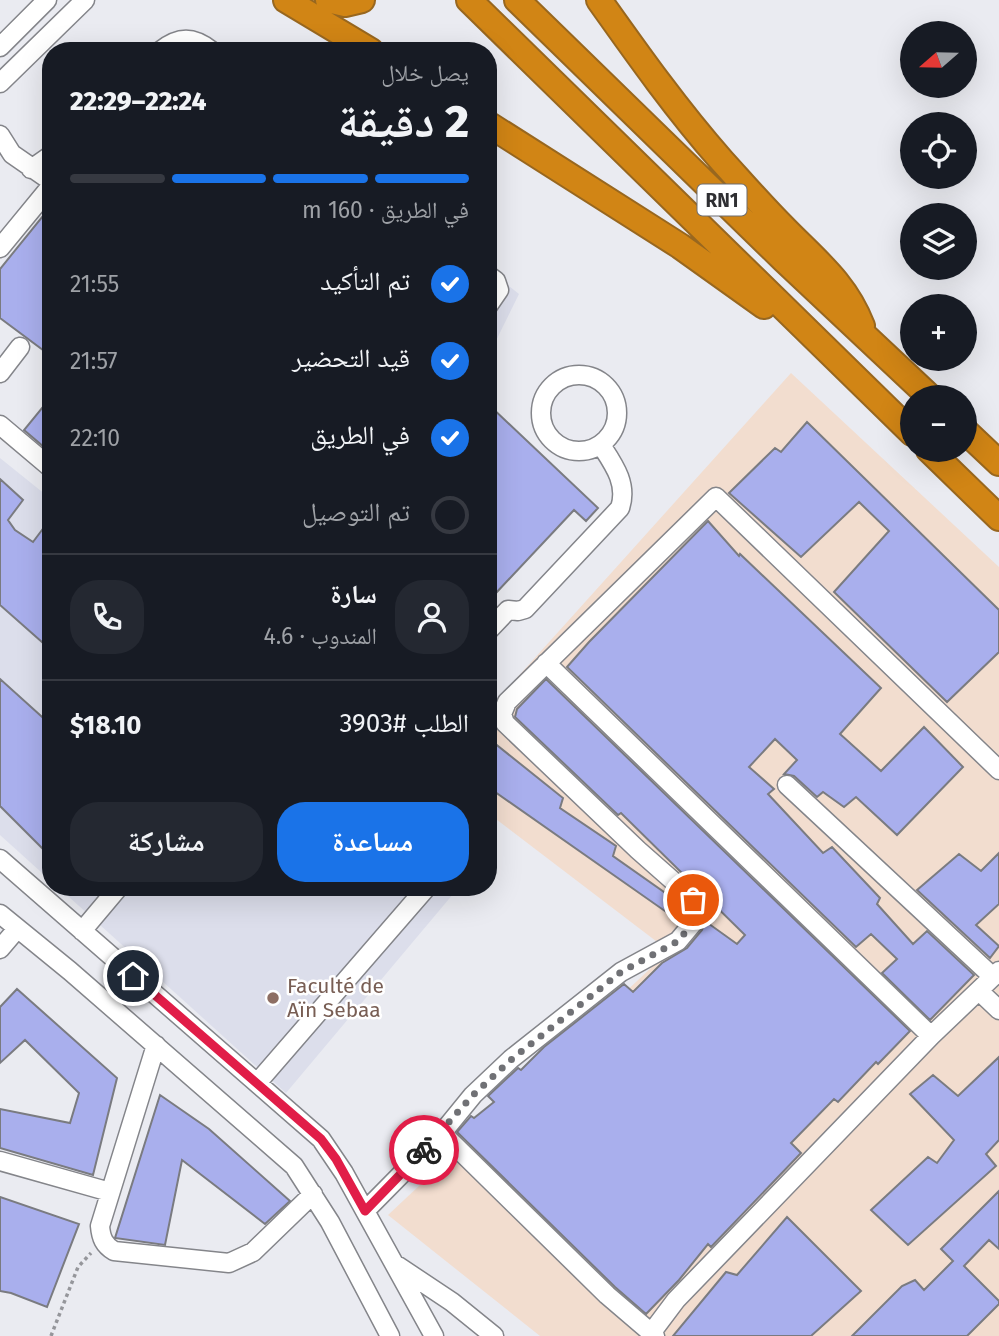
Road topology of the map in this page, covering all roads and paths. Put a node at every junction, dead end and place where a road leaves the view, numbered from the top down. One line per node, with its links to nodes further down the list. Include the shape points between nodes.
1 (47, 0): 14 (street)
2 (85, 0): 9 (street)
3 (286, 0): 12 (highway)
4 (328, 0): 5 (highway, via 345,4)
5 (362, 0)
6 (468, 0): 26 (highway, RN1)
7 (517, 0): 24 (highway, RN1)
8 (599, 0): 24 (highway, via 702,138 838,281)
9 (44, 42)
10 (172, 42): 11 (street, via 190,38)
11 (195, 42)
12 (356, 42)
13 (42, 44): 15 (street)
14 (0, 47)
15 (3, 83)
16 (497, 130): 26 (highway, via 680,246)
17 (0, 135): 20 (street)
18 (0, 153): 20 (street)
19 (42, 159): 20 (street)
20 (27, 166): 21 (street)
21 (42, 177)
22 (42, 195): 23 (street)
23 (0, 248)
24 (866, 336): 28 (highway, RN1)
25 (20, 347): 27 (street)
26 (832, 356): 29 (highway, RN1)
27 (0, 373)
28 (917, 385)
29 (900, 421)
30 (0, 425): 33 (street)
31 (977, 442): 35 (highway)
32 (601, 445): 32 (street, via 617,420 611,391 586,375 558,381 542,406 548,435 572,451); 37 (street, via 622,482 620,508 525,609)
33 (42, 460)
34 (941, 462): 36 (highway)
35 (999, 463)
36 (999, 518)
37 (497, 616)
38 (546, 663): 39 (street, via 716,497); 53 (street); 56 (street, via 507,702 502,719 689,895 696,914 673,945 621,972 512,1059 473,1095)
39 (999, 770)
40 (787, 785): 50 (street)
41 (0, 859): 43 (street)
42 (42, 896): 48 (street)
43 (42, 896)
44 (111, 896): 48 (street)
45 (419, 896): 55 (street)
46 (0, 914): 47 (street)
47 (17, 929): 49 (street); 54 (street)
48 (82, 931): 55 (street)
49 (0, 948)
50 (996, 974): 51 (street)
51 (979, 991): 52 (street); 53 (street)
52 (999, 1010)
53 (931, 1036): 63 (street, via 676,1300)
54 (156, 1045): 58 (street); 59 (street, via 284,1156)
55 (257, 1083): 60 (street, via 328,1147)
56 (442, 1133): 60 (street); 63 (street, via 607,1295)
57 (0, 1161): 58 (street)
58 (110, 1192): 61 (street, via 100,1226)
59 (313, 1194): 61 (street, via 253,1252 229,1263 114,1251); 65 (street)
60 (365, 1211): 62 (street)
61 (103, 1239): 64 (path, via 78,1267)
62 (395, 1265): 66 (street); 67 (street)
63 (654, 1334)
64 (51, 1336)
65 (390, 1336)
66 (434, 1336)
67 (494, 1336)

